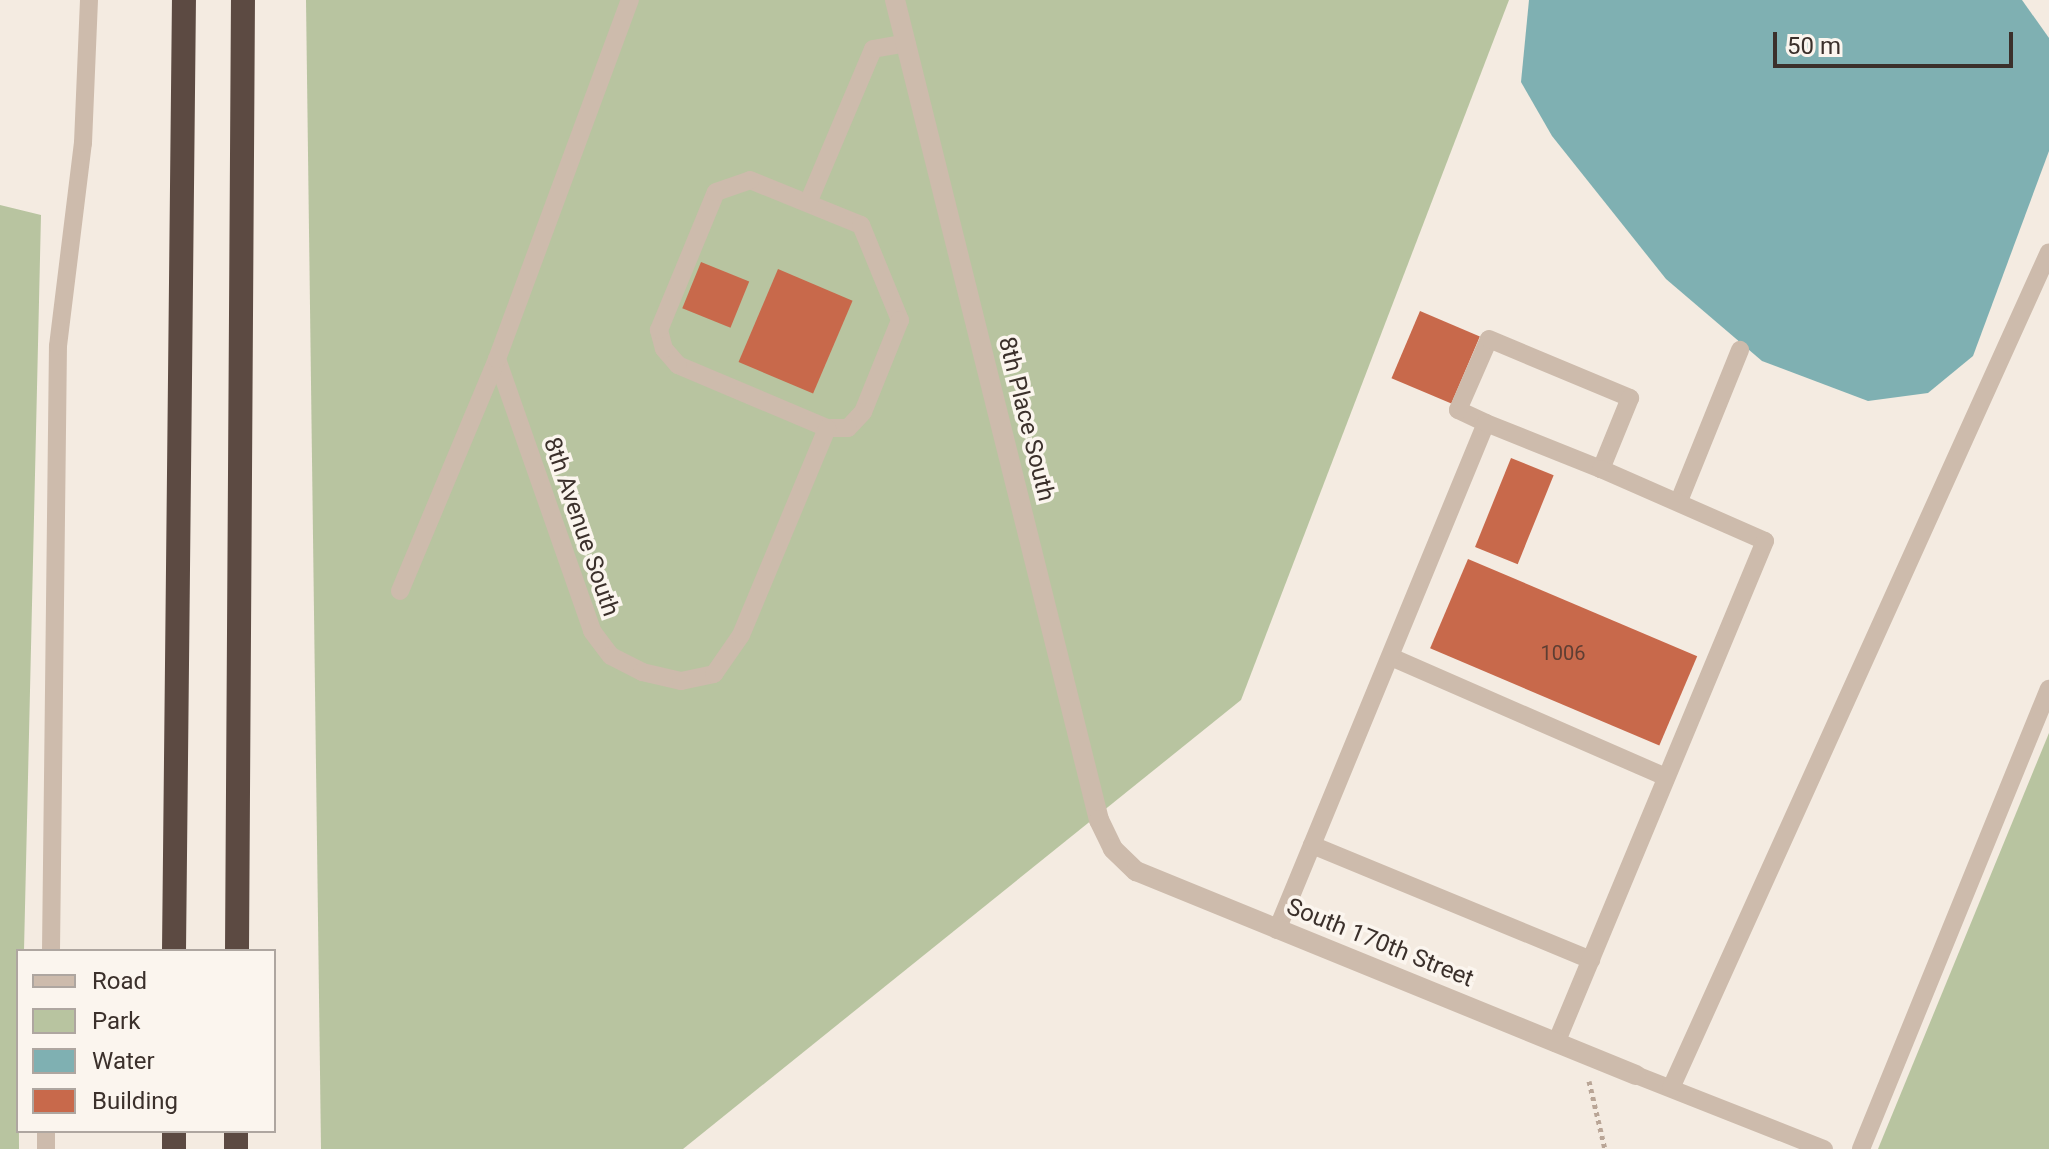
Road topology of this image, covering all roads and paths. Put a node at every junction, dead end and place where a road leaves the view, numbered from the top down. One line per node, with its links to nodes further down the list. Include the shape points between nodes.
1 (89, 0): 22 (lane, via 83,143 58,346)
2 (184, 0): 23 (highway)
3 (243, 0): 24 (highway)
4 (630, 0): 10 (lane)
5 (895, 0): 6 (street, 8th Place South)
6 (906, 43): 7 (lane, via 873,49); 20 (street, 8th Place South, via 1099,820)
7 (808, 203): 12 (lane, via 861,225 900,320 863,412 848,428); 12 (lane, via 750,180 716,192 659,330 664,349 678,365)
8 (2049, 252): 29 (lane)
9 (1740, 350): 14 (lane)
10 (497, 359): 12 (lane, 8th Avenue South, via 592,631 611,656 642,672 681,681 714,674 741,635); 15 (lane)
11 (1486, 423): 13 (lane); 13 (lane, via 1458,410 1489,339 1630,398); 16 (lane)
12 (827, 428)
13 (1601, 469): 14 (lane)
14 (1679, 501): 18 (lane, via 1765,541)
15 (400, 591)
16 (1391, 657): 18 (lane); 19 (lane)
17 (2049, 689): 32 (lane)
18 (1666, 777): 25 (lane)
19 (1312, 845): 21 (lane); 25 (lane)
20 (1113, 849): 21 (street, South 170th Street, via 1136,871)
21 (1277, 930): 26 (street, South 170th Street)
22 (51, 949)
23 (174, 949)
24 (237, 949)
25 (1591, 960): 26 (lane)
26 (1556, 1043): 27 (street, South 170th Street)
27 (1583, 1053): 28 (street, South 170th Street); 30 (path)
28 (1636, 1075): 29 (lane)
29 (1671, 1088): 31 (lane)
30 (1605, 1149)
31 (1824, 1149)
32 (1861, 1149)

